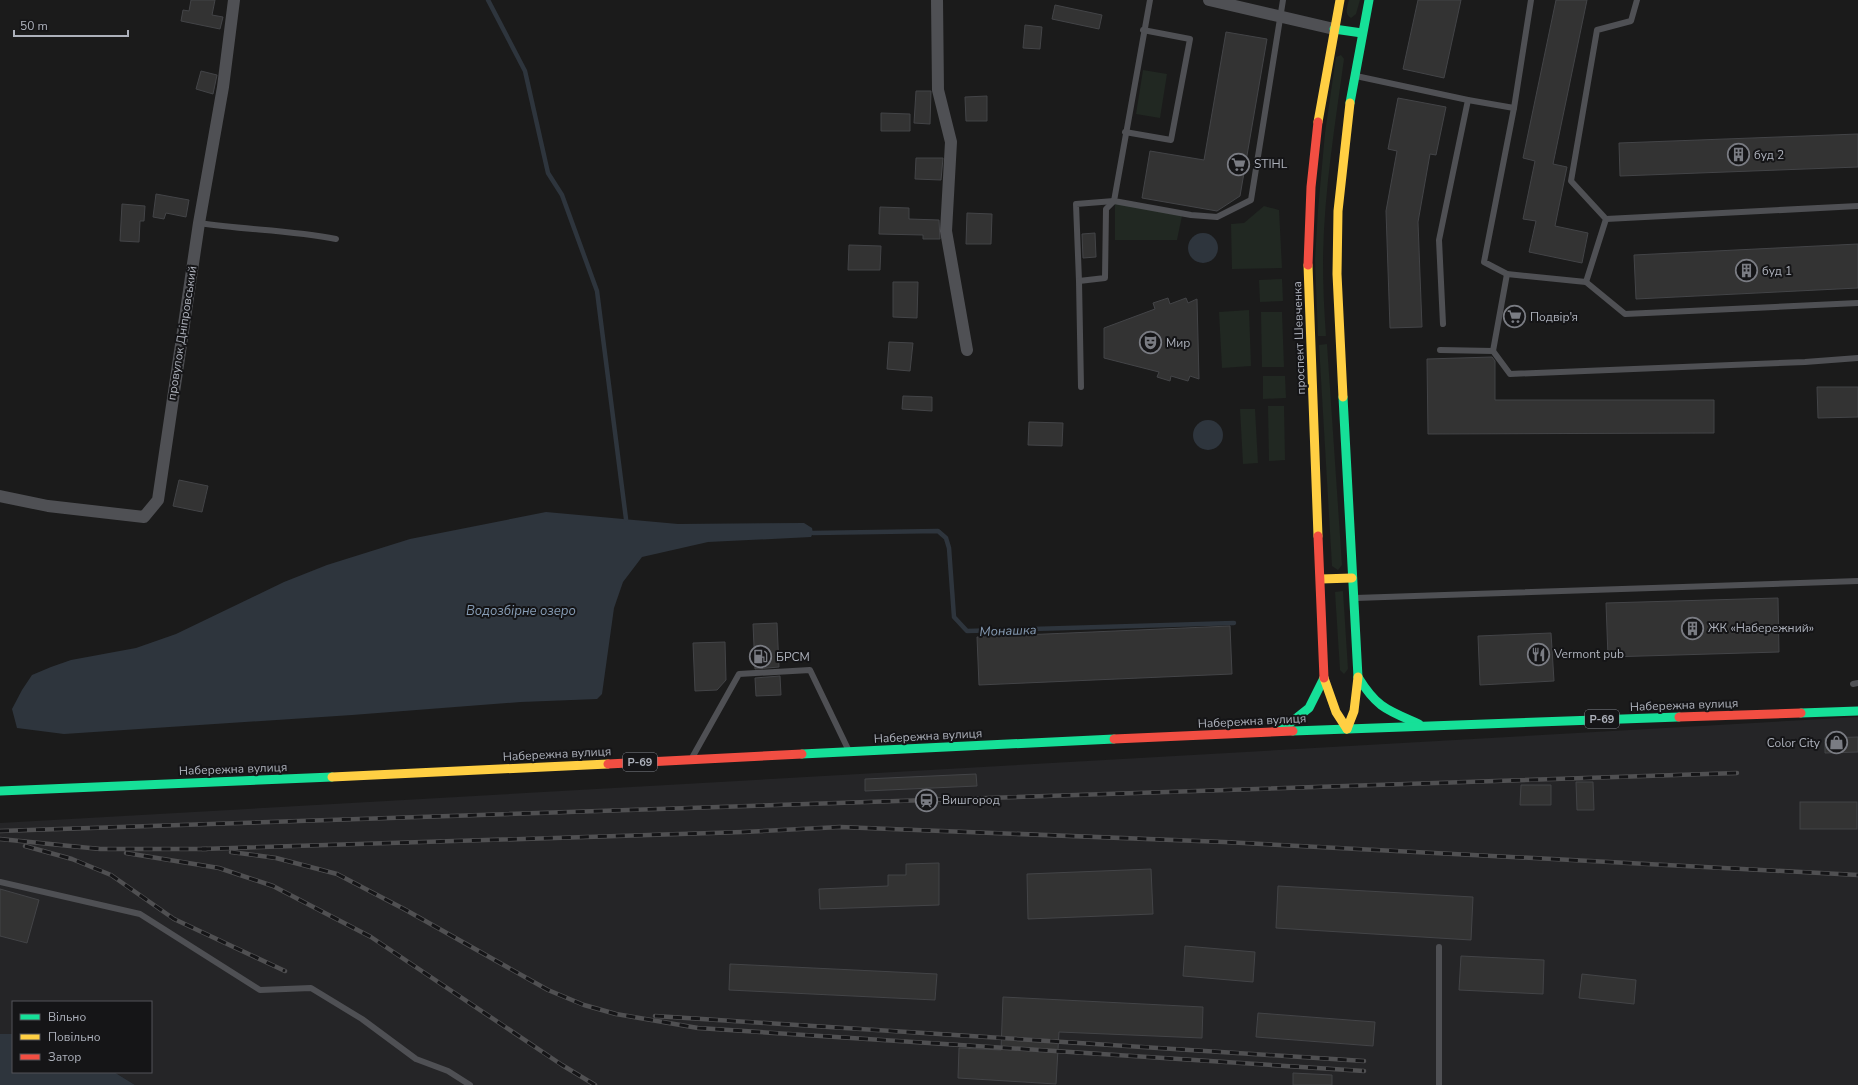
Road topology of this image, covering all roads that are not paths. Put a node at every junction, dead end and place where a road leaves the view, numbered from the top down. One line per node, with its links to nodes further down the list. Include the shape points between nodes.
1 (234, 0): 21 (street, провулок Дніпровський, via 223,86)
2 (937, 0): 28 (street, via 938,90 951,142 946,231)
3 (1150, 0): 12 (lane)
4 (1209, 0): 10 (street)
5 (1283, 0): 10 (lane)
6 (1340, 0): 11 (main road, проспект Шевченка)
7 (1370, 0): 13 (main road)
8 (1531, 0): 16 (lane)
9 (1637, 0): 20 (lane, via 1631,21 1597,30 1571,181)
10 (1279, 18): 11 (street); 18 (lane, via 1251,200 1217,217 1191,215)
11 (1334, 29): 13 (main road); 35 (main road, проспект Шевченка, via 1325,70 1308,214 1308,272)
12 (1144, 30): 17 (lane); 17 (lane, via 1190,39 1171,140)
13 (1362, 33): 14 (main road)
14 (1354, 76): 15 (lane); 34 (main road, via 1338,204 1337,274)
15 (1468, 100): 16 (lane); 27 (lane, via 1439,240)
16 (1514, 108): 23 (lane, via 1484,262)
17 (1125, 132): 18 (lane)
18 (1114, 201): 24 (lane, via 1106,209 1105,278); 24 (lane, via 1076,204)
19 (1858, 206): 20 (lane)
20 (1606, 219): 25 (lane)
21 (199, 223): 22 (lane, via 311,234); 33 (street, провулок Дніпровський, via 158,500 144,517 48,506)
22 (336, 239)
23 (1507, 274): 25 (lane); 30 (lane)
24 (1079, 281): 32 (lane)
25 (1586, 282): 26 (lane, via 1625,314)
26 (1858, 303)
27 (1443, 324)
28 (967, 350)
29 (1440, 350): 30 (lane)
30 (1493, 351): 31 (lane, via 1510,374)
31 (1858, 358)
32 (1081, 387)
33 (0, 496)
34 (1352, 578): 35 (main road); 37 (main road)
35 (1321, 579): 39 (main road, проспект Шевченка)
36 (1858, 581): 37 (lane)
37 (1353, 598): 38 (main road)
38 (1358, 677): 41 (main road, via 1369,695 1383,708); 42 (main road, via 1354,711)
39 (1324, 678): 42 (main road, via 1336,712); 43 (main road, via 1309,708)
40 (1858, 711): 41 (main road, Набережна вулиця / Р-69)
41 (1424, 726): 42 (main road, Набережна вулиця / Р-69)
42 (1347, 729): 43 (main road, Набережна вулиця / Р-69)
43 (1280, 731): 44 (main road, Набережна вулиця / Р-69)
44 (850, 752): 45 (main road, Набережна вулиця / Р-69); 45 (lane, via 810,670 739,674)
45 (691, 760): 46 (main road, Набережна вулиця / Р-69)
46 (0, 790)
47 (0, 882): 49 (lane, via 140,914 260,990 311,988 362,1019 416,1059 448,1071)
48 (1439, 947): 50 (lane)
49 (470, 1085)
50 (1439, 1085)

